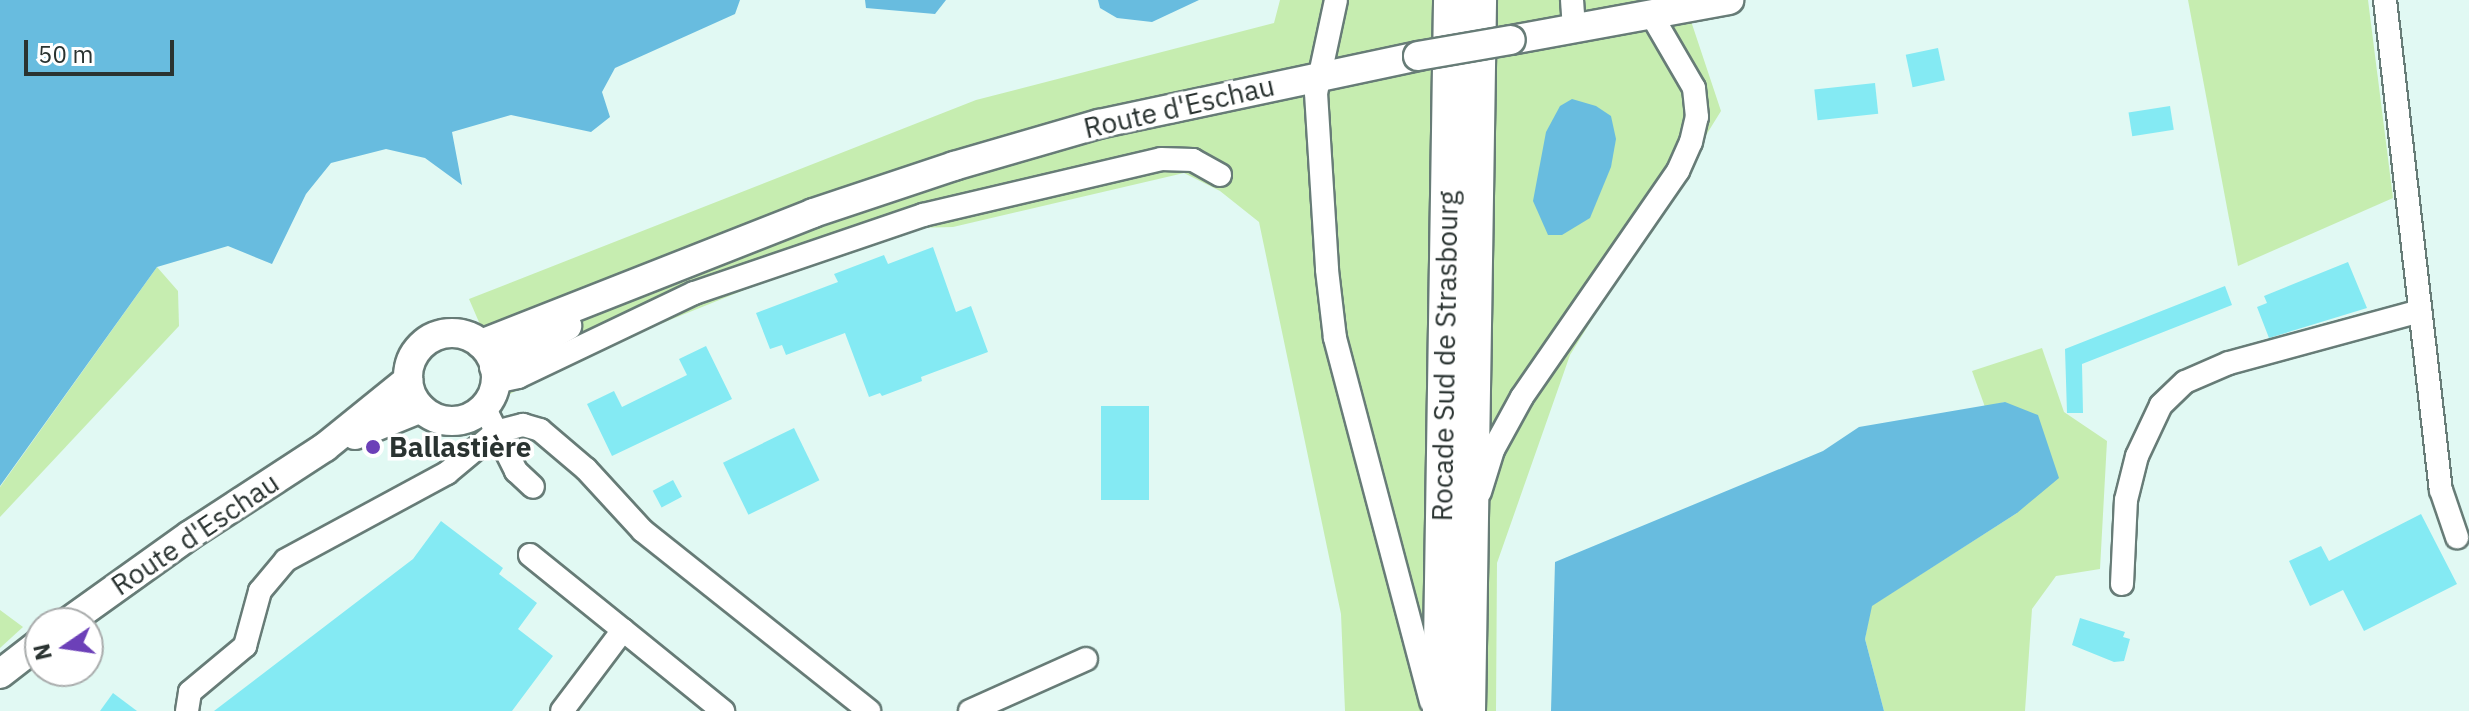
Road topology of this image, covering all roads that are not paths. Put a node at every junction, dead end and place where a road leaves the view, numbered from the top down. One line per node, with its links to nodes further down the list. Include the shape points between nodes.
1 (1336, 0): 8 (street)
2 (1450, 0): 30 (highway, Rocade Sud de Strasbourg)
3 (1480, 0): 17 (highway, Rocade Sud de Strasbourg)
4 (1729, 0): 7 (main road, Route d'Eschau)
5 (2385, 0): 10 (street)
6 (1573, 14): 7 (main road, Route d'Eschau); 8 (main road, Route d'Eschau, bridge, via 1511,40)
7 (1651, 14): 17 (street, via 1694,88 1697,117 1691,142 1678,171 1522,397 1493,450)
8 (1319, 75): 12 (main road, Route d'Eschau, via 1099,124 813,213 647,279); 30 (street, via 1316,93 1335,338)
9 (1220, 175): 12 (street, Route d'Eschau, via 1193,160 1161,159 923,215 694,293)
10 (2420, 311): 16 (street, via 2441,490); 19 (street, via 2229,363 2174,393 2148,427 2137,456 2126,500)
11 (408, 380): 12 (main road, via 416,352 439,335 468,336); 13 (main road); 14 (main road, Route d'Eschau)
12 (490, 386): 13 (main road, via 459,421 432,416); 15 (street, via 516,471); 25 (street, via 447,473 286,560 260,591 245,646 190,692); 28 (street, via 523,425 540,430 586,469 643,531)
13 (421, 408): 14 (main road, Route d'Eschau)
14 (325, 447): 20 (main road, Route d'Eschau)
15 (533, 487)
16 (2457, 537)
17 (1471, 544): 31 (highway, Rocade Sud de Strasbourg)
18 (530, 555): 21 (street)
19 (2122, 584)
20 (89, 607)
21 (623, 630): 26 (street); 27 (street)
22 (24, 655): 24 (main road)
23 (1086, 659): 29 (street)
24 (0, 674)
25 (187, 711)
26 (562, 711)
27 (723, 711)
28 (869, 711)
29 (970, 711)
30 (1436, 711)
31 (1469, 711)

